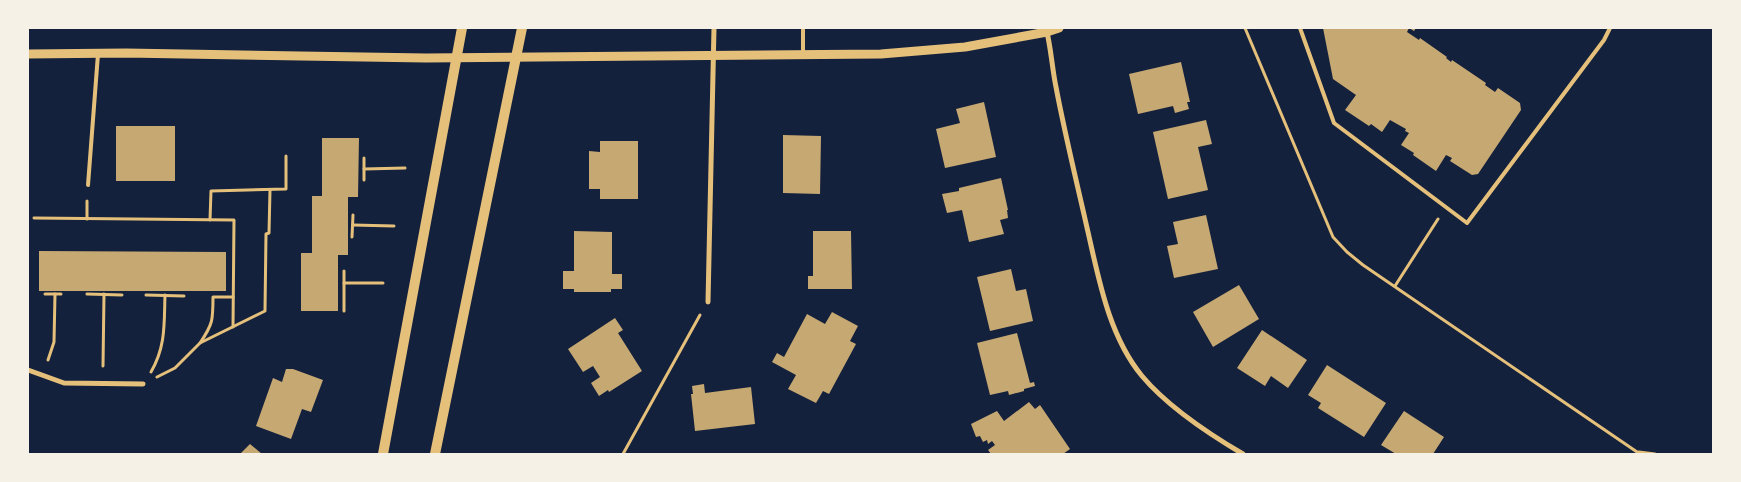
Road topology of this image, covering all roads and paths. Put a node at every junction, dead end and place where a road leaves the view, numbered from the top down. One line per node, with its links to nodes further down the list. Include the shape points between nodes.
1 (462, 28): 15 (main road)
2 (522, 28): 14 (main road)
3 (714, 28): 13 (street)
4 (803, 28): 12 (lane)
5 (1059, 28): 9 (street)
6 (1244, 28): 33 (path, via 1333,237 1358,262)
7 (1300, 28): 23 (lane, via 1334,123)
8 (1610, 28): 23 (lane, via 1467,223)
9 (1046, 30): 12 (street, via 965,47 880,54); 56 (street, via 1056,91 1096,270 1115,329 1142,375 1161,395)
10 (28, 54): 11 (street)
11 (98, 54): 15 (street); 21 (lane)
12 (803, 54): 13 (street)
13 (713, 55): 14 (street); 44 (street)
14 (516, 56): 15 (street); 54 (main road)
15 (458, 58): 53 (main road)
16 (286, 156): 22 (path, via 286,189)
17 (364, 158): 19 (path)
18 (405, 168): 19 (path)
19 (364, 169): 20 (path)
20 (364, 180)
21 (88, 185)
22 (270, 190): 26 (path, via 211,191); 46 (path, via 265,311)
23 (1446, 207): 33 (path)
24 (353, 215): 27 (path)
25 (34, 218): 26 (path)
26 (210, 220): 43 (path, via 234,220)
27 (353, 225): 28 (path); 29 (path)
28 (394, 226)
29 (352, 237)
30 (344, 271): 31 (path)
31 (344, 283): 32 (path); 45 (path)
32 (383, 283)
33 (1395, 286): 52 (path)
34 (45, 294): 35 (path)
35 (55, 294): 36 (path); 49 (path, via 54,342)
36 (60, 294)
37 (87, 294): 38 (path)
38 (104, 294): 39 (path); 50 (path)
39 (122, 295)
40 (146, 295): 41 (path)
41 (165, 295): 42 (path); 51 (path, via 164,340 157,361)
42 (184, 296)
43 (233, 297): 46 (path); 47 (path, via 213,297 213,320)
44 (708, 302): 55 (path)
45 (344, 311)
46 (233, 327): 47 (path)
47 (200, 343): 51 (path, via 175,368)
48 (28, 370): 49 (street)
49 (44, 376): 50 (street, via 64,382)
50 (102, 383): 51 (street)
51 (143, 384)
52 (1640, 453): 57 (path)
53 (383, 454)
54 (435, 454)
55 (623, 454)
56 (1243, 454)
57 (1654, 454)

